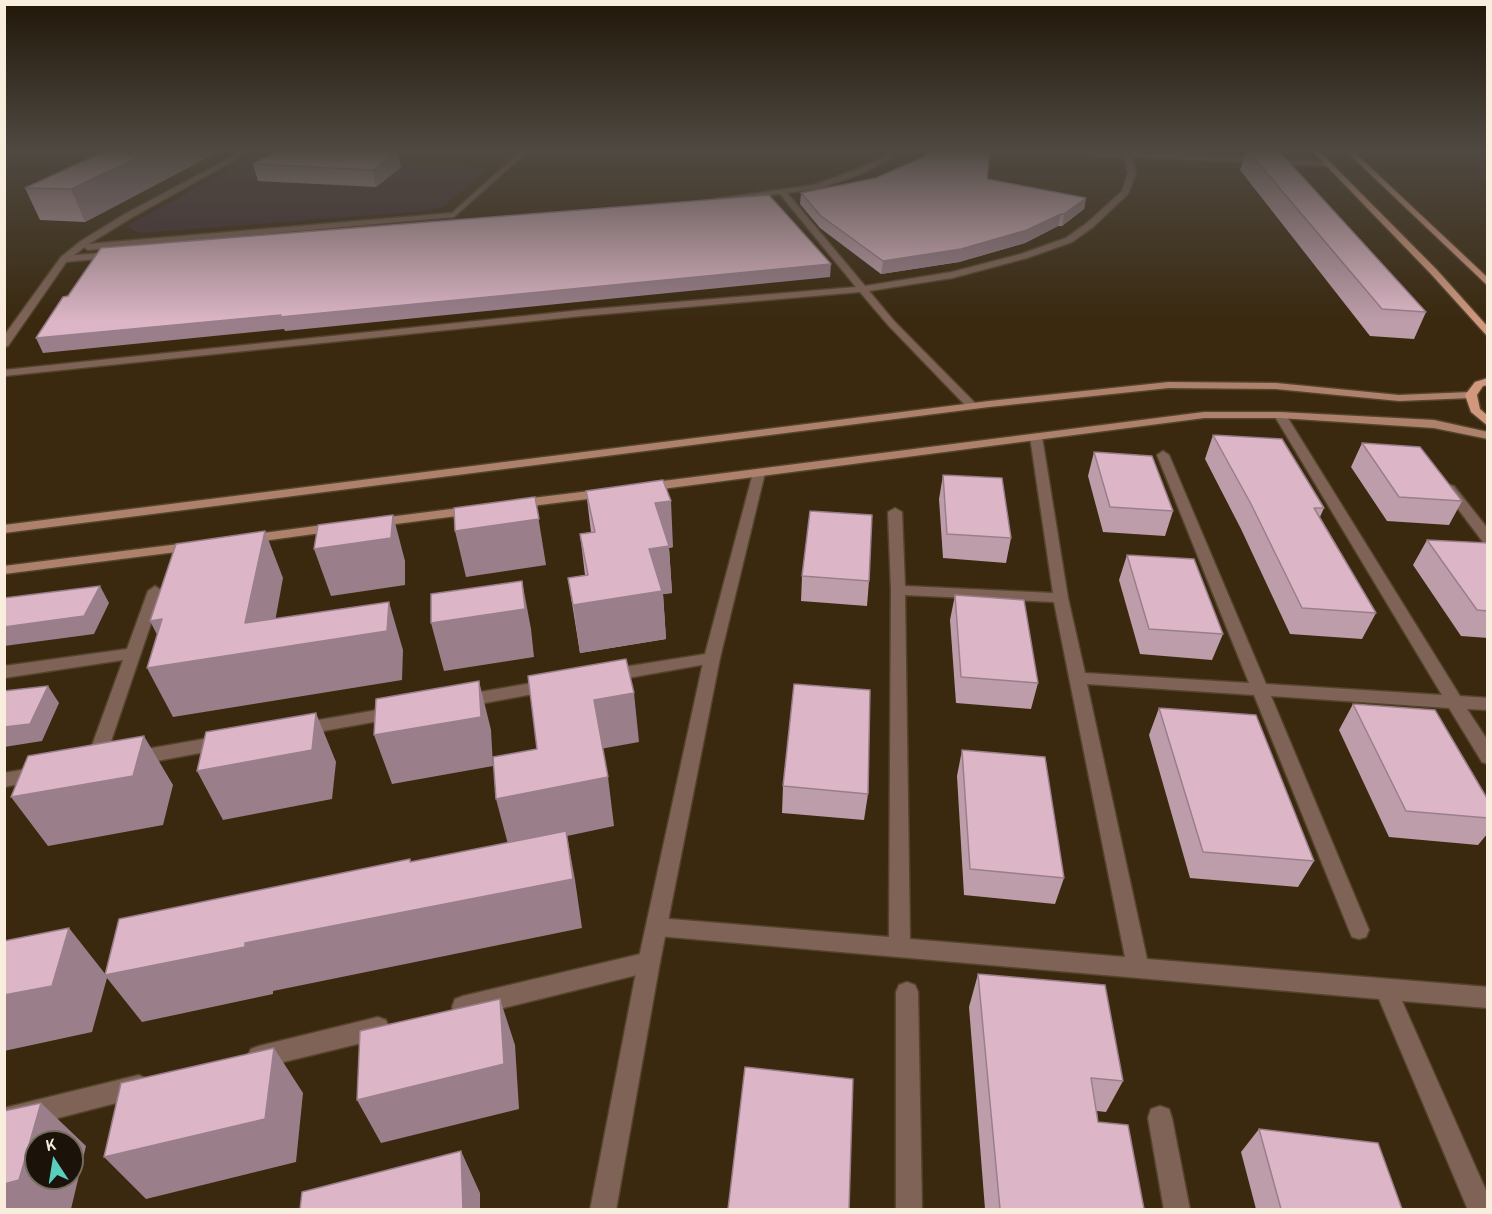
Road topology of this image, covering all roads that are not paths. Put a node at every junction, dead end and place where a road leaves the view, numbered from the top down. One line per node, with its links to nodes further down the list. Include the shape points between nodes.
1 (142, 209): 7 (street)
2 (461, 209): 7 (street, via 454,215)
3 (796, 209): 11 (street)
4 (1110, 209): 11 (street, via 1069,240 1024,256 952,275)
5 (1372, 209): 12 (main road)
6 (1410, 209): 10 (main road)
7 (76, 249): 9 (street)
8 (123, 254): 9 (street)
9 (64, 259): 13 (street)
10 (1488, 283)
11 (862, 289): 14 (street, via 582,313); 17 (street)
12 (1488, 334)
13 (4, 344)
14 (4, 373)
15 (1488, 381): 16 (main road, via 1479,384)
16 (1471, 396): 17 (main road, via 1399,398 1276,386 1169,385); 19 (main road, via 1475,410)
17 (972, 406): 26 (main road)
18 (1280, 415): 20 (main road, via 1204,415); 21 (main road, via 1434,424); 41 (street)
19 (1488, 423)
20 (1036, 436): 23 (main road); 33 (street)
21 (1488, 436)
22 (1163, 455): 40 (street)
23 (759, 473): 28 (main road); 35 (street)
24 (1440, 477): 27 (street)
25 (895, 512): 31 (street)
26 (4, 528)
27 (1488, 539)
28 (240, 540)
29 (205, 544): 30 (main road)
30 (4, 570)
31 (898, 590): 33 (street); 52 (street)
32 (155, 591): 34 (street)
33 (1061, 598): 38 (street)
34 (134, 652): 36 (street); 46 (street, via 89,766)
35 (712, 658): 37 (street); 50 (street)
36 (4, 672)
37 (596, 678)
38 (1077, 678): 40 (street); 54 (street)
39 (561, 684): 42 (street)
40 (1262, 690): 41 (street); 51 (street)
41 (1453, 702): 43 (street); 47 (street)
42 (444, 704)
43 (1488, 704)
44 (409, 710): 45 (street)
45 (281, 732)
46 (234, 741)
47 (1488, 757)
48 (49, 772): 49 (street)
49 (4, 780)
50 (658, 927): 52 (street); 53 (street)
51 (1359, 930)
52 (900, 947): 54 (street)
53 (649, 962): 58 (street); 64 (street)
54 (1138, 968): 55 (street)
55 (1386, 990): 57 (street); 67 (street)
56 (907, 992): 65 (street)
57 (1488, 998)
58 (444, 1012)
59 (398, 1023): 60 (street)
60 (236, 1063)
61 (155, 1083): 63 (street)
62 (1160, 1118): 66 (street)
63 (4, 1120)
64 (603, 1209)
65 (909, 1209)
66 (1177, 1209)
67 (1481, 1209)

